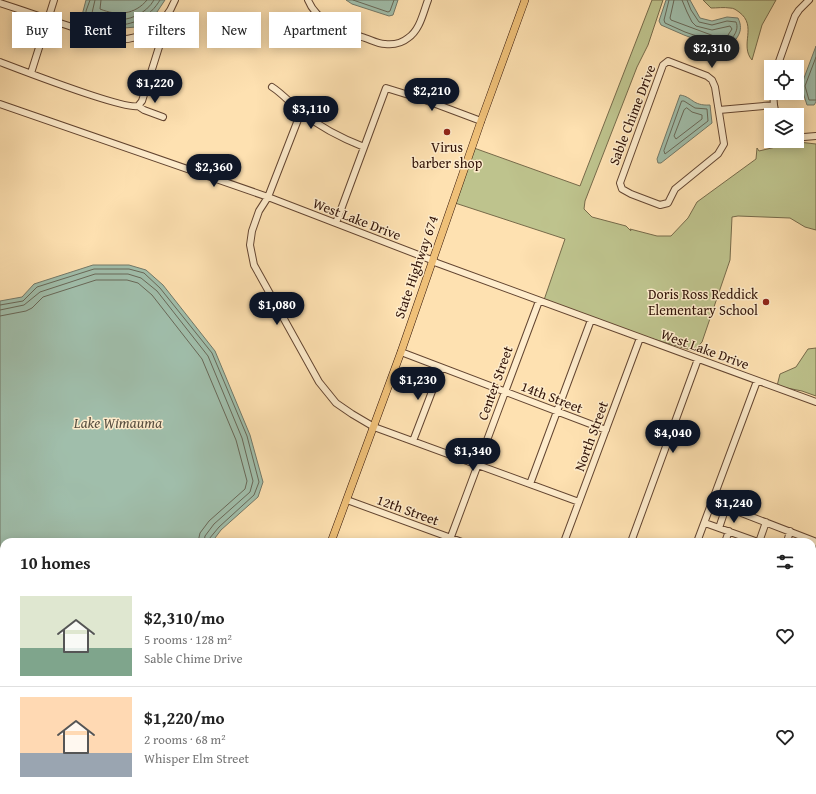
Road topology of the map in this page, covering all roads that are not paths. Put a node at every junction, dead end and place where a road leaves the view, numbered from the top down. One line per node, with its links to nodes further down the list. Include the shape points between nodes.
1 (54, 0): 9 (street)
2 (175, 0): 10 (street)
3 (428, 0): 6 (street, via 417,28 404,44 382,44 341,30 316,14)
4 (526, 0): 27 (main road, State Highway 674)
5 (809, 0): 15 (street, via 795,16)
6 (307, 1)
7 (0, 3): 8 (street)
8 (27, 12)
9 (50, 12)
10 (169, 12)
11 (62, 24): 12 (street, via 104,38)
12 (134, 38)
13 (38, 48): 17 (street)
14 (159, 48): 22 (street)
15 (779, 60)
16 (0, 62): 17 (street)
17 (30, 73): 22 (street, via 113,102)
18 (272, 87): 25 (street, via 283,94)
19 (774, 100): 21 (street)
20 (0, 104): 31 (street, West Lake Drive)
21 (774, 105): 23 (street); 24 (street)
22 (138, 106): 26 (street)
23 (775, 108)
24 (719, 110): 24 (street, Sable Chime Drive, via 712,80 668,61 663,65 620,183 622,189 660,205 668,203 675,188 723,148 724,138)
25 (300, 112): 30 (street, via 345,140); 31 (street)
26 (163, 117)
27 (481, 121): 30 (street, via 386,88); 33 (main road, State Highway 674)
28 (816, 136): 29 (street)
29 (804, 137)
30 (364, 147): 32 (street)
31 (268, 197): 32 (street, West Lake Drive); 44 (street, via 259,211 252,232 250,245 254,265 319,382 336,403)
32 (336, 223): 33 (street, West Lake Drive)
33 (433, 261): 34 (street, West Lake Drive); 37 (main road, State Highway 674)
34 (539, 300): 35 (street, West Lake Drive); 41 (street, Center Street)
35 (591, 320): 36 (street, West Lake Drive); 43 (street)
36 (640, 338): 38 (street, West Lake Drive); 45 (street, North Street)
37 (401, 352): 39 (street, 14th Street); 44 (main road, State Highway 674)
38 (698, 359): 40 (street, West Lake Drive); 60 (street)
39 (441, 368): 41 (street, 14th Street); 46 (street)
40 (757, 381): 42 (street, West Lake Drive); 51 (street)
41 (505, 392): 43 (street, 14th Street); 47 (street, Center Street)
42 (816, 402)
43 (557, 411): 45 (street, 14th Street); 48 (street)
44 (374, 427): 46 (street); 49 (main road, State Highway 674)
45 (606, 430): 50 (street, North Street)
46 (413, 441): 47 (street)
47 (478, 464): 48 (street); 58 (street, Center Street)
48 (530, 484): 50 (street)
49 (347, 500): 56 (main road, State Highway 674); 57 (street, 12th Street)
50 (579, 502): 59 (street, North Street)
51 (705, 522): 53 (street); 61 (street)
52 (766, 522): 53 (street, via 726,507); 54 (street); 64 (street)
53 (719, 528): 55 (street)
54 (790, 531): 65 (street); 66 (street)
55 (729, 532): 62 (street); 63 (street)
56 (333, 538)
57 (445, 538)
58 (451, 538)
59 (566, 538)
60 (632, 538)
61 (699, 538)
62 (727, 538)
63 (746, 538)
64 (760, 538)
65 (787, 538)
66 (807, 538)

